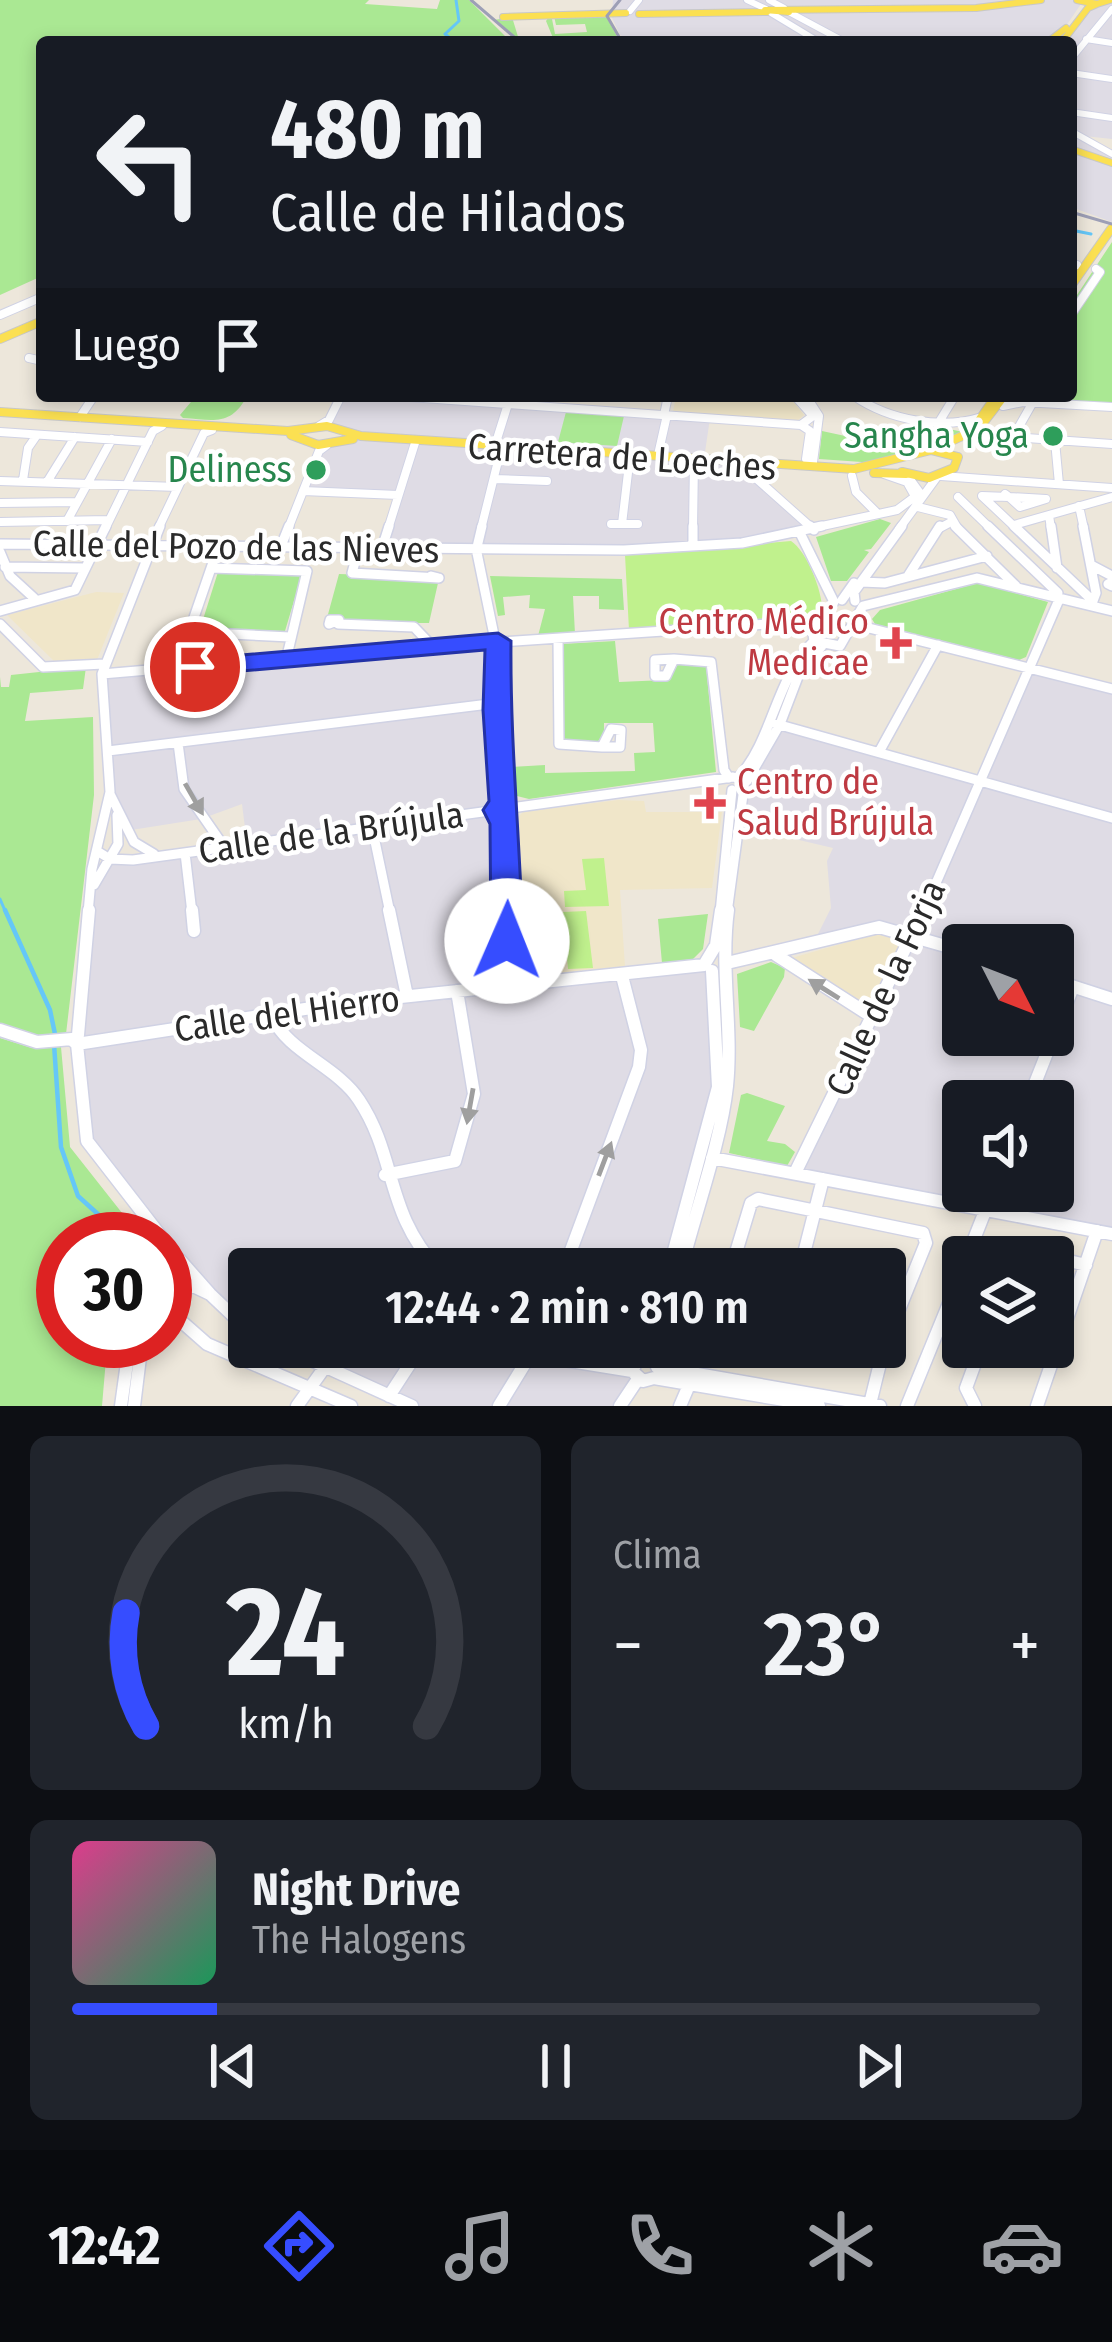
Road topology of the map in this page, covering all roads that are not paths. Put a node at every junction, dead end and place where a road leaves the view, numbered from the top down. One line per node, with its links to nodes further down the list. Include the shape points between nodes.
1 (639, 0): 11 (street)
2 (747, 0): 7 (street)
3 (1024, 0): 10 (main road)
4 (1041, 0): 13 (main road)
5 (1077, 1): 6 (main road); 18 (main road)
6 (1108, 3): 15 (main road); 22 (street)
7 (756, 5): 8 (street); 9 (street)
8 (768, 9): 9 (main road); 10 (main road); 10 (street); 11 (main road); 16 (street)
9 (747, 10): 11 (main road)
10 (786, 10): 13 (main road)
11 (632, 12): 12 (main road); 14 (main road)
12 (519, 14): 14 (street)
13 (801, 14): 17 (street)
14 (496, 16)
15 (1076, 24): 19 (main road); 20 (main road)
16 (810, 36)
17 (835, 36)
18 (1060, 36)
19 (1062, 36)
20 (1073, 36)
21 (1077, 38): 22 (main road)
22 (1086, 39): 23 (street); 24 (street)
23 (1112, 43)
24 (1077, 50)
25 (1077, 74): 26 (street)
26 (1112, 79)
27 (1077, 113): 28 (street)
28 (1112, 118)
29 (1077, 137): 30 (street)
30 (1087, 146): 31 (main road); 34 (main road)
31 (1077, 149)
32 (1077, 152): 34 (main road)
33 (1077, 153): 34 (main road)
34 (1112, 160)
35 (1112, 231): 37 (main road); 38 (main road)
36 (1096, 269): 40 (street)
37 (1077, 278)
38 (1077, 287)
39 (36, 300): 41 (street)
40 (1077, 306)
41 (0, 315)
42 (36, 322): 43 (main road)
43 (0, 337)
44 (29, 358): 45 (street)
45 (36, 360)
46 (90, 402): 64 (street)
47 (338, 402): 72 (street)
48 (494, 402): 59 (street)
49 (527, 402): 59 (street)
50 (543, 402): 61 (street)
51 (601, 402): 61 (street)
52 (667, 402): 63 (street)
53 (802, 402): 67 (street, via 814,416)
54 (804, 402): 86 (street, via 819,416)
55 (861, 402): 66 (street)
56 (952, 402): 66 (street)
57 (1002, 402): 65 (main road)
58 (1028, 402): 60 (street); 75 (street, via 1013,437)
59 (508, 404): 79 (street)
60 (1112, 407)
61 (599, 411): 63 (street)
62 (0, 414): 64 (main road, Carretera de Loeches); 68 (main road, Carretera de Loeches)
63 (666, 415): 67 (street); 81 (street)
64 (80, 417): 72 (main road, Carretera de Loeches)
65 (986, 418): 66 (street); 80 (main road, Carretera de Loeches); 83 (main road)
66 (939, 422)
67 (801, 425): 86 (street, via 810,431 806,459)
68 (155, 427): 69 (main road, Carretera de Loeches); 76 (street)
69 (205, 431): 72 (main road, Carretera de Loeches); 105 (street)
70 (0, 432): 71 (street)
71 (38, 434): 73 (street); 97 (street)
72 (323, 435): 77 (main road, Carretera de Loeches); 79 (main road, Carretera de Loeches); 106 (street)
73 (74, 437): 74 (street); 100 (street)
74 (112, 439): 76 (street); 101 (street)
75 (1055, 441): 78 (street); 103 (street)
76 (148, 442): 102 (street)
77 (415, 443): 79 (main road, Carretera de Loeches); 109 (street)
78 (1112, 444)
79 (498, 447): 81 (main road, Carretera de Loeches); 82 (main road, Carretera de Loeches); 94 (street)
80 (934, 448): 83 (main road); 85 (main road, Carretera de Loeches)
81 (658, 455): 89 (main road, Carretera de Loeches)
82 (630, 460): 84 (main road, Carretera de Loeches); 123 (street)
83 (958, 460): 96 (street); 104 (main road)
84 (694, 461): 87 (main road, Carretera de Loeches); 132 (street)
85 (898, 461): 89 (main road, Carretera de Loeches); 91 (main road)
86 (813, 463): 89 (street)
87 (741, 465): 88 (main road, Carretera de Loeches); 92 (street)
88 (768, 466): 90 (main road, Carretera de Loeches); 92 (street)
89 (828, 467)
90 (879, 473): 91 (main road, Carretera de Loeches); 114 (street, via 907,482)
91 (907, 475): 104 (main road, Carretera de Loeches); 114 (street, via 921,489)
92 (756, 476): 126 (street)
93 (852, 476): 116 (street)
94 (494, 479): 99 (street); 136 (street)
95 (974, 479): 96 (street); 104 (street); 108 (street); 110 (street, via 954,488)
96 (991, 479): 103 (street)
97 (23, 480): 98 (street); 100 (street)
98 (0, 481)
99 (547, 481)
100 (47, 482): 101 (street)
101 (87, 483): 102 (street); 112 (street)
102 (126, 484): 105 (street); 120 (street)
103 (1059, 484): 108 (street)
104 (938, 486): 110 (street); 114 (street)
105 (178, 487): 129 (street)
106 (303, 490): 109 (street); 131 (street)
107 (1004, 494): 125 (street, via 982,496)
108 (1111, 494): 113 (street)
109 (398, 495): 135 (street)
110 (958, 497): 115 (street)
111 (0, 502): 112 (street)
112 (76, 502): 119 (street)
113 (1079, 506): 117 (street); 138 (street)
114 (909, 509): 116 (street, Calle del Pozo de las Nieves); 118 (street); 143 (street); 153 (street)
115 (971, 509): 118 (street); 151 (street)
116 (878, 514): 126 (street, Calle del Pozo de las Nieves)
117 (1049, 515): 125 (street); 142 (street)
118 (950, 518): 137 (street); 145 (street)
119 (67, 520): 120 (street); 121 (street)
120 (108, 520): 128 (street)
121 (0, 522)
122 (610, 524): 123 (street)
123 (622, 524): 124 (street)
124 (638, 524)
125 (1014, 525): 142 (street)
126 (814, 530): 127 (street, Calle del Pozo de las Nieves)
127 (800, 533): 132 (street, Calle del Pozo de las Nieves); 153 (street, via 824,592)
128 (96, 543): 129 (street, Calle del Pozo de las Nieves); 133 (street, Calle del Pozo de las Nieves); 140 (street)
129 (152, 543): 130 (street, Calle del Pozo de las Nieves); 171 (street)
130 (218, 544): 131 (street, Calle del Pozo de las Nieves); 141 (street)
131 (281, 545): 134 (street, Calle del Pozo de las Nieves)
132 (693, 546): 136 (street, Calle del Pozo de las Nieves)
133 (0, 548): 139 (street)
134 (359, 548): 135 (street, Calle del Pozo de las Nieves); 144 (street, via 352,573)
135 (382, 548): 136 (street, Calle del Pozo de las Nieves)
136 (477, 550): 165 (street)
137 (987, 556): 145 (street); 149 (street)
138 (1091, 565): 148 (street); 152 (street)
139 (5, 567): 140 (street); 150 (street)
140 (84, 568): 150 (street, via 75,590)
141 (211, 568): 162 (street, via 307,571); 162 (street, via 189,632)
142 (1057, 568): 152 (street)
143 (870, 570): 146 (street); 147 (street)
144 (431, 576)
145 (908, 576): 146 (street)
146 (877, 580): 147 (street)
147 (861, 582): 154 (street, via 854,592)
148 (1112, 582)
149 (1016, 586): 151 (street); 154 (street, via 971,579)
150 (34, 598): 156 (street)
151 (1058, 598): 152 (street); 170 (street, Calle de la Forja)
152 (1092, 600): 155 (street)
153 (838, 601): 154 (street); 157 (street)
154 (859, 604): 161 (street)
155 (1112, 610)
156 (0, 611)
157 (826, 620): 160 (street); 164 (street)
158 (0, 624): 171 (street, via 44,667)
159 (338, 624): 167 (street, via 414,627)
160 (791, 625): 163 (street); 164 (street)
161 (857, 625): 164 (street, via 845,644); 166 (street)
162 (290, 637): 169 (street)
163 (558, 639): 165 (street); 176 (street, via 562,747)
164 (816, 641): 174 (street)
165 (495, 643): 167 (street); 173 (street)
166 (938, 645): 170 (street); 178 (street)
167 (435, 649): 169 (street)
168 (674, 659): 180 (street, via 710,661 724,770)
169 (286, 660): 171 (street)
170 (1030, 668): 172 (street); 179 (street, Calle de la Forja)
171 (103, 669): 177 (street)
172 (1111, 688)
173 (496, 703): 175 (street); 182 (street)
174 (777, 724): 178 (street); 180 (street)
175 (178, 743): 177 (street); 189 (street, one-way to 189, via 184,789)
176 (602, 747)
177 (108, 751): 181 (street)
178 (879, 752): 179 (street)
179 (981, 780): 184 (street); 195 (street, Calle de la Forja)
180 (736, 783): 182 (street, Calle de la Brújula); 198 (street)
181 (110, 792): 183 (street); 188 (street)
182 (504, 809): 185 (street, Calle de la Brújula); 200 (street)
183 (117, 815): 186 (street); 187 (street)
184 (1112, 818)
185 (372, 827): 189 (street, Calle de la Brújula); 203 (street)
186 (119, 837): 187 (street, Calle de la Brújula); 188 (street); 192 (street)
187 (138, 845): 191 (street, Calle de la Brújula); 192 (street)
188 (98, 848): 192 (street); 193 (street)
189 (224, 848): 190 (street, Calle de la Brújula)
190 (185, 853): 191 (street, Calle de la Brújula); 194 (street)
191 (165, 856): 192 (street, Calle de la Brújula)
192 (110, 862): 193 (street)
193 (94, 885): 208 (street)
194 (194, 931)
195 (914, 935): 196 (street, Calle del Hierro); 197 (street, Calle del Hierro, via 879,927); 206 (street, Calle de la Forja)
196 (942, 944)
197 (776, 955): 198 (street, Calle del Hierro); 206 (street, one-way to 197)
198 (717, 964): 199 (street, Calle del Hierro); 209 (street, via 728,1079); 220 (street, via 718,1087)
199 (622, 976): 200 (street, Calle del Hierro); 219 (street, one-way to 199, via 639,1067)
200 (503, 987): 202 (street, Calle del Hierro)
201 (1074, 987): 204 (street)
202 (457, 992): 203 (street, Calle del Hierro); 211 (street, one-way to 211, via 474,1094 455,1161)
203 (407, 996): 205 (street, Calle del Hierro)
204 (1112, 999)
205 (272, 1016): 208 (street, Calle del Hierro); 211 (street, via 362,1104)
206 (874, 1018): 210 (street, Calle de la Forja)
207 (0, 1030): 208 (street)
208 (71, 1040): 215 (street, via 87,1141)
209 (712, 1157): 210 (street); 221 (street)
210 (795, 1173): 212 (street)
211 (385, 1175): 218 (street)
212 (823, 1179): 213 (street); 214 (street)
213 (942, 1202)
214 (815, 1210): 222 (street, via 754,1200); 223 (street); 228 (street, via 923,1233)
215 (140, 1212)
216 (996, 1212): 217 (street)
217 (1105, 1232): 225 (street)
218 (416, 1248)
219 (572, 1248)
220 (676, 1248)
221 (688, 1248)
222 (738, 1248)
223 (805, 1248)
224 (1074, 1261): 225 (street)
225 (1086, 1264): 260 (street)
226 (192, 1276): 229 (street)
227 (192, 1285): 229 (street)
228 (906, 1287)
229 (210, 1294): 230 (street)
230 (228, 1311)
231 (942, 1320): 258 (street)
232 (192, 1332): 245 (street)
233 (132, 1368): 249 (street)
234 (138, 1368): 250 (street)
235 (324, 1368): 245 (street)
236 (327, 1368): 246 (street)
237 (407, 1368): 246 (street)
238 (520, 1368): 254 (street)
239 (644, 1368): 255 (street)
240 (655, 1368): 244 (street)
241 (669, 1368): 248 (street)
242 (878, 1368): 248 (street)
243 (973, 1368): 259 (street, via 966,1388)
244 (689, 1385): 247 (street); 256 (street)
245 (311, 1388): 251 (street); 252 (street)
246 (389, 1396): 253 (street)
247 (801, 1405): 257 (street)
248 (875, 1405)
249 (121, 1406)
250 (134, 1406)
251 (297, 1406)
252 (352, 1406)
253 (412, 1406)
254 (499, 1406)
255 (620, 1406)
256 (680, 1406)
257 (820, 1406)
258 (907, 1406)
259 (975, 1406)
260 (1037, 1406)

